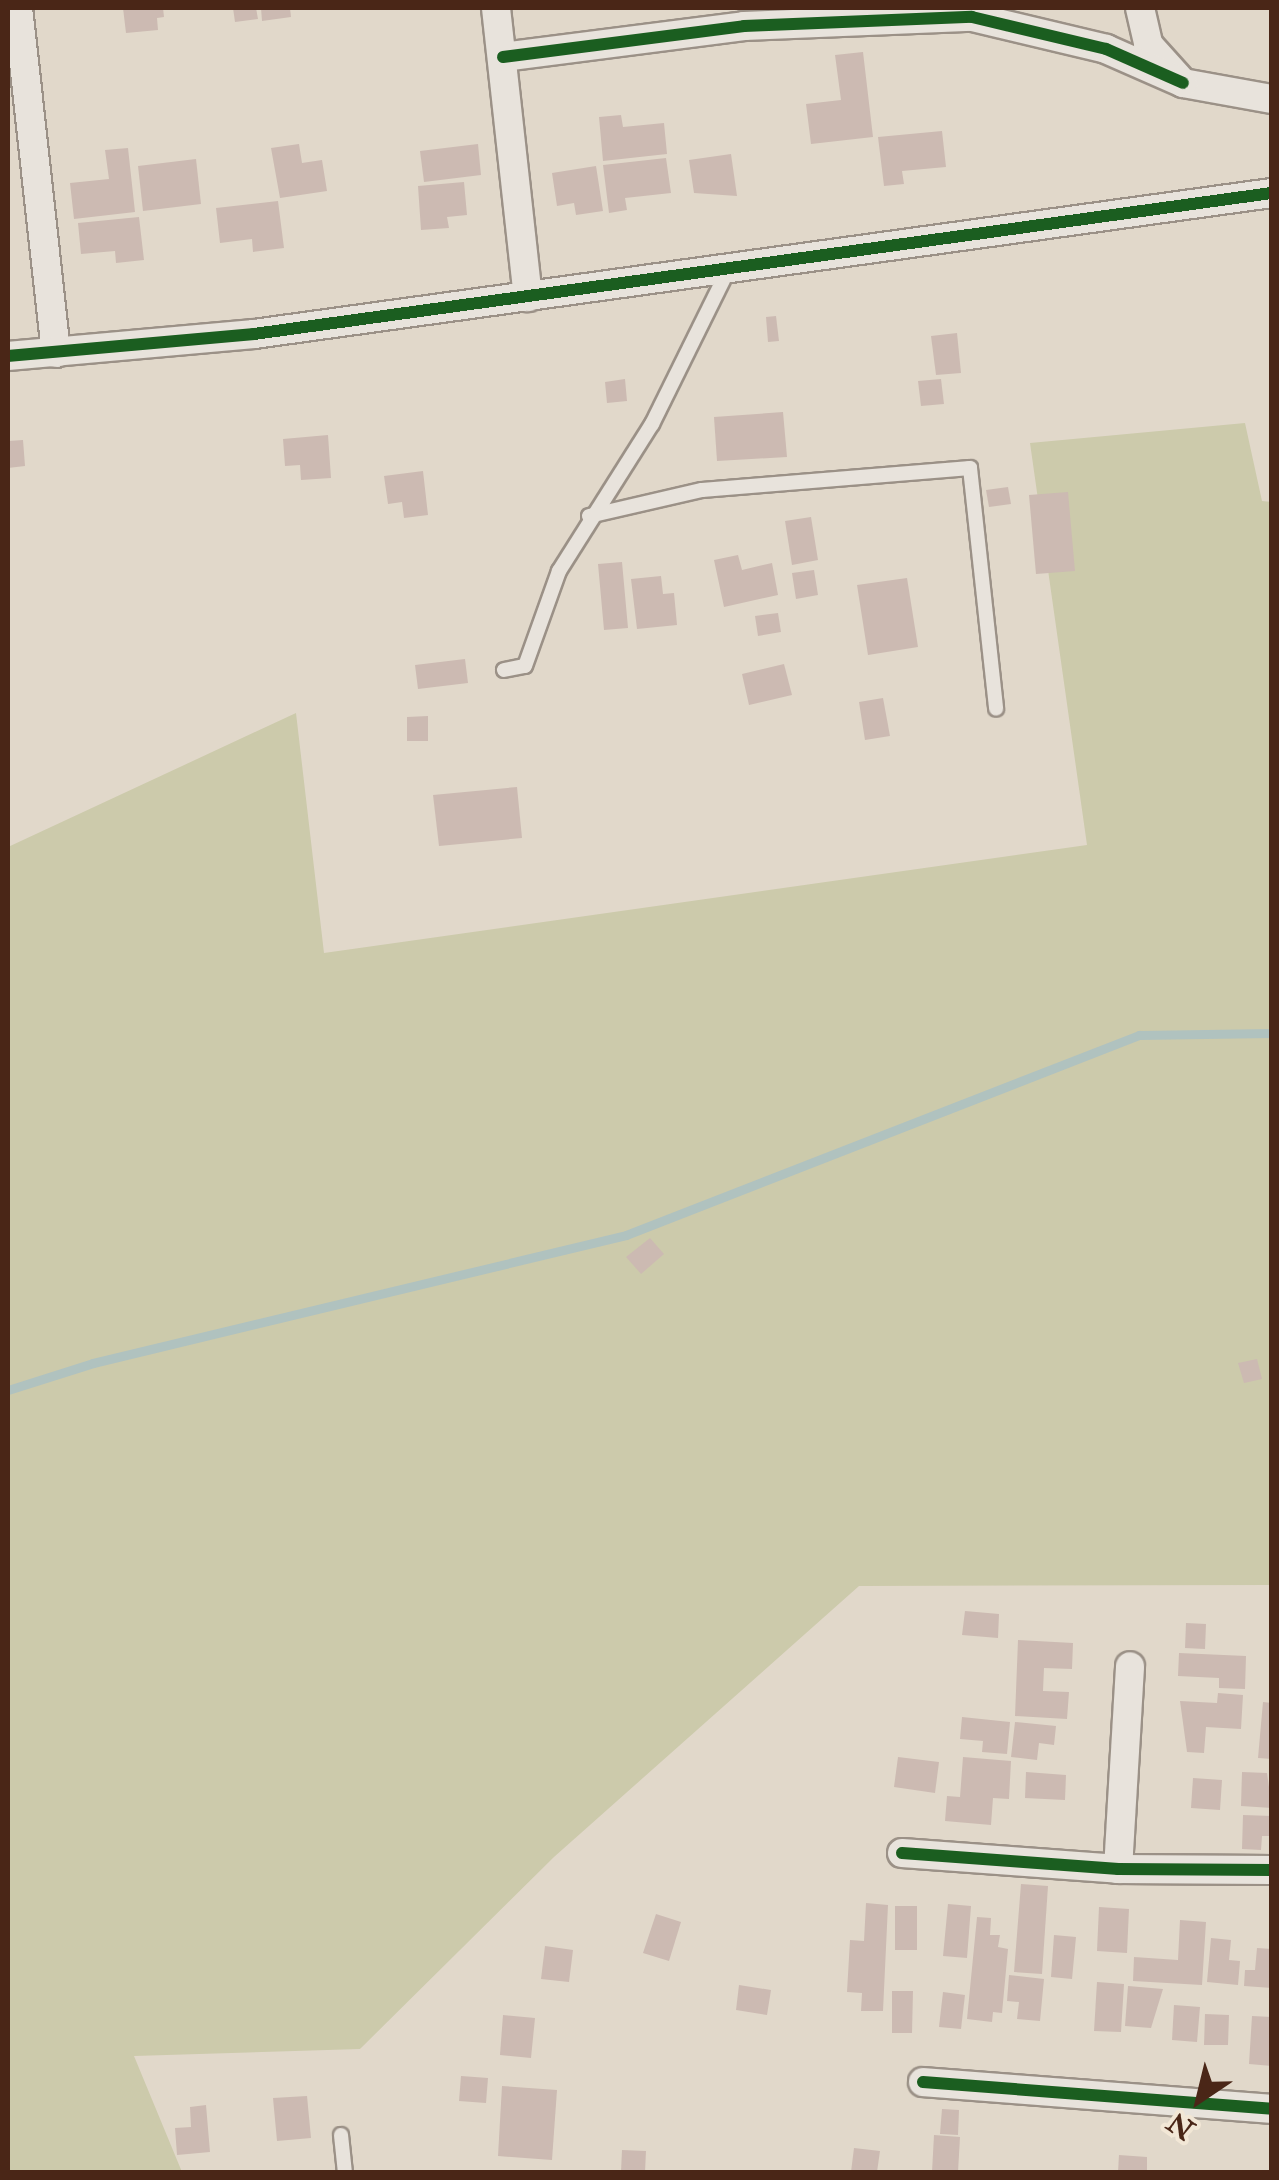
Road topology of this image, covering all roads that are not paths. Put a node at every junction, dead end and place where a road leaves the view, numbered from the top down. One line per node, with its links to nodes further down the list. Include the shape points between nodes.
1 (18, 8): 10 (street)
2 (496, 8): 4 (street)
3 (1140, 8): 5 (street, via 1148,44)
4 (504, 57): 5 (street, via 744,26 972,17 1106,48); 9 (street)
5 (1183, 84): 6 (street)
6 (1272, 99)
7 (1272, 193): 8 (street)
8 (727, 272): 9 (street); 12 (lane, via 652,424)
9 (528, 297): 10 (street)
10 (56, 353): 11 (street)
11 (8, 356)
12 (589, 516): 13 (lane, via 559,570 526,666); 14 (lane, via 702,490 970,468)
13 (504, 670)
14 (996, 709)
15 (1130, 1666): 17 (street)
16 (902, 1853): 17 (street)
17 (1118, 1869): 18 (street)
18 (1272, 1870)
19 (924, 2082): 20 (street)
20 (1272, 2109)
21 (341, 2136): 22 (lane)
22 (345, 2172)

